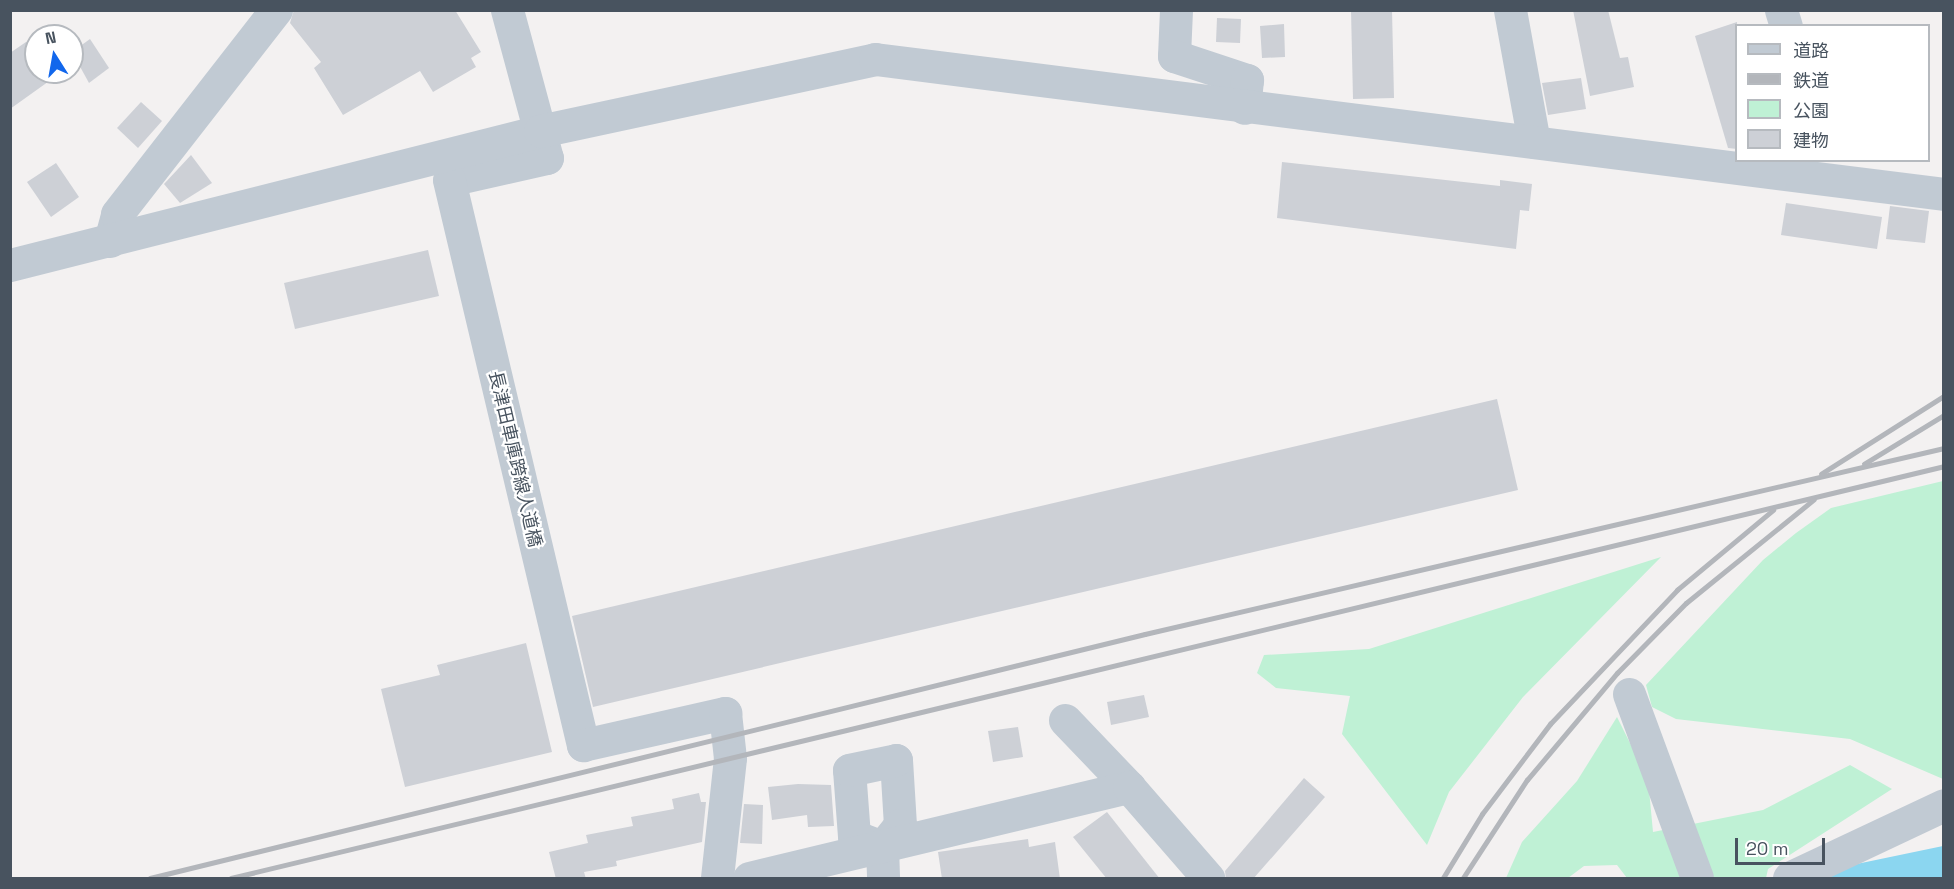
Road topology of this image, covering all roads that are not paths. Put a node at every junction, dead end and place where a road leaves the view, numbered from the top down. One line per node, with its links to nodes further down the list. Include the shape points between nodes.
1 (276, 10): 12 (street, via 117,214)
2 (507, 10): 7 (street)
3 (1176, 10): 5 (street, via 1174,56 1247,80)
4 (1510, 10): 6 (street)
5 (1244, 108): 6 (street); 7 (street, via 875,58)
6 (1534, 142): 8 (street)
7 (538, 145): 12 (street); 19 (street, 長津田車庫跨線人道橋, via 449,180 583,745 724,713 730,758)
8 (1735, 161)
9 (1748, 162): 10 (street)
10 (1834, 170): 11 (street)
11 (1944, 194)
12 (110, 241): 13 (street)
13 (10, 265)
14 (1629, 694): 22 (street)
15 (1065, 720): 16 (street)
16 (1129, 787): 18 (street); 21 (street)
17 (1944, 804): 23 (street)
18 (883, 863): 20 (street)
19 (717, 879)
20 (749, 879)
21 (1208, 879)
22 (1697, 879)
23 (1789, 879)

